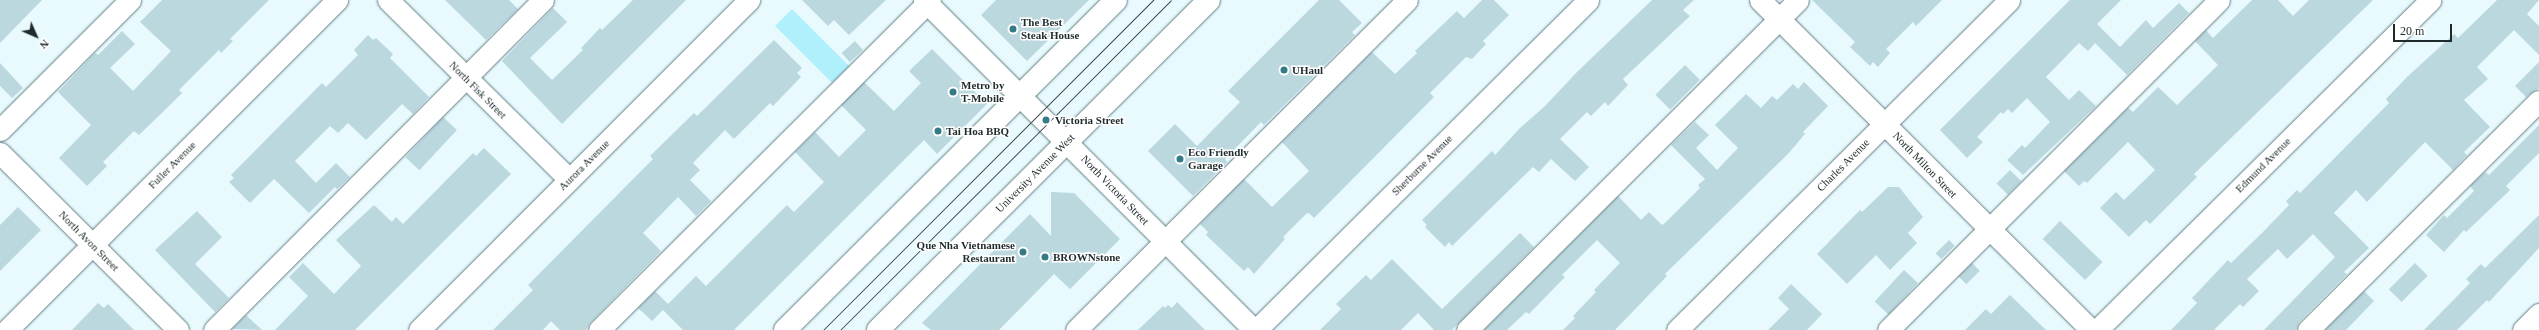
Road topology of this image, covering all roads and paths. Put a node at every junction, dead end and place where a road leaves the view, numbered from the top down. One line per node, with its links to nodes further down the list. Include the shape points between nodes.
1 (130, 0): 21 (street)
2 (337, 0): 27 (street, Fuller Avenue)
3 (388, 0): 17 (street, North Fisk Street)
4 (543, 0): 17 (street)
5 (749, 0): 24 (street, Aurora Avenue)
6 (1116, 0): 18 (main road)
7 (1209, 0): 22 (main road, University Avenue West)
8 (1407, 0): 26 (street)
9 (1588, 0): 37 (street, Sherburne Avenue)
10 (1760, 0): 16 (street, North Milton Street)
11 (1798, 0): 16 (street)
12 (2008, 0): 20 (street, Charles Avenue)
13 (2219, 0): 25 (street)
14 (2430, 0): 42 (street, Edmund Avenue)
15 (927, 1): 18 (street, North Victoria Street); 33 (street)
16 (1779, 18): 20 (street, North Milton Street); 38 (street)
17 (465, 77): 24 (street, North Fisk Street); 31 (street)
18 (1019, 96): 22 (street, North Victoria Street); 34 (main road)
19 (2539, 101): 43 (street)
20 (1885, 124): 25 (street, North Milton Street); 39 (street, Charles Avenue)
21 (0, 130)
22 (1066, 142): 26 (street, North Victoria Street); 35 (main road, University Avenue West)
23 (0, 153): 27 (street, North Avon Street)
24 (569, 179): 32 (street, Aurora Avenue)
25 (1989, 230): 40 (street); 41 (street, North Milton Street)
26 (1165, 242): 36 (street); 37 (street, North Victoria Street)
27 (92, 244): 29 (street, Fuller Avenue); 30 (street, North Avon Street)
28 (2539, 314): 44 (street)
29 (7, 330)
30 (178, 330)
31 (214, 330)
32 (419, 330)
33 (599, 330)
34 (785, 330)
35 (878, 330)
36 (1076, 330)
37 (1255, 330)
38 (1467, 330)
39 (1677, 330)
40 (1888, 330)
41 (2091, 330)
42 (2097, 330)
43 (2308, 330)
44 (2523, 330)

